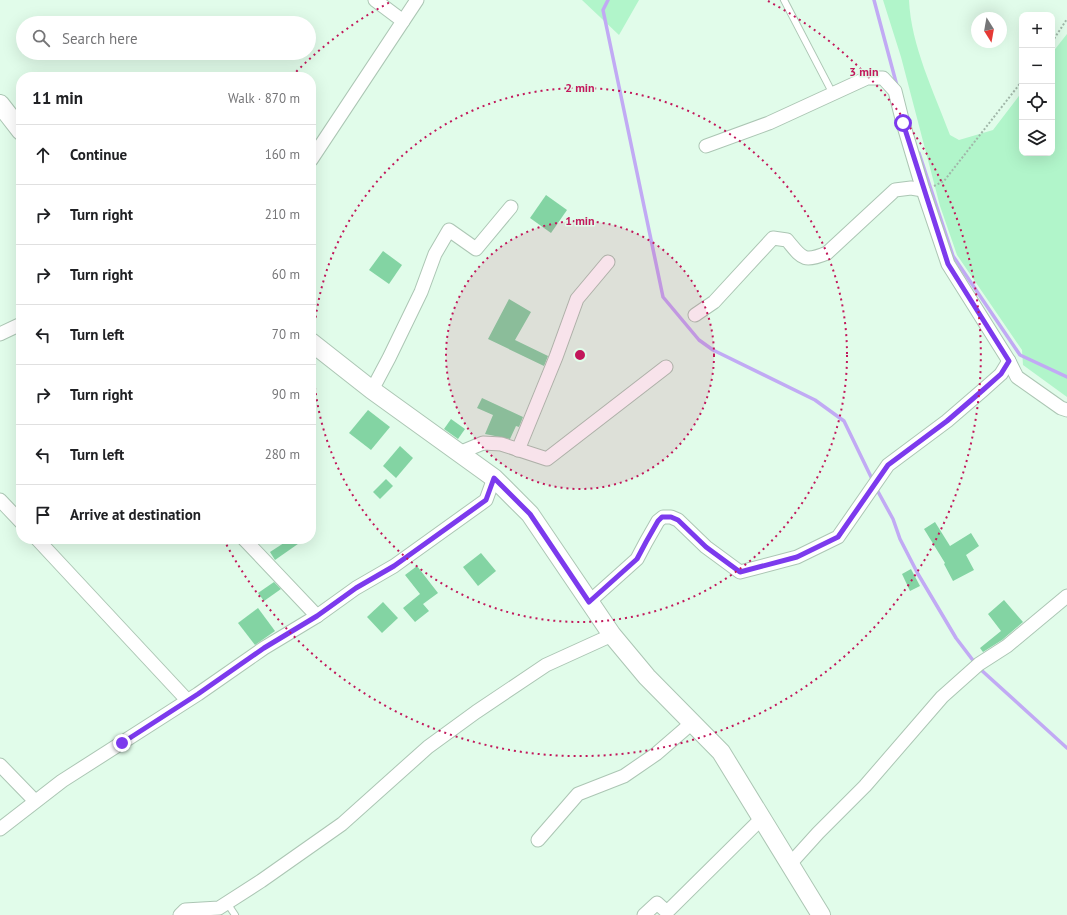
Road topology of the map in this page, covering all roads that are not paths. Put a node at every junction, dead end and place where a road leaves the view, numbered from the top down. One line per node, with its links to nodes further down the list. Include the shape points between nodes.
1 (375, 0): 4 (street)
2 (417, 0): 4 (street)
3 (784, 0): 5 (lane)
4 (403, 21): 11 (street)
5 (833, 94): 10 (street, via 769,123); 12 (street, via 867,78 883,78 895,91)
6 (0, 104): 8 (main road)
7 (0, 122): 9 (main road)
8 (16, 125)
9 (16, 136)
10 (706, 146)
11 (316, 152)
12 (923, 190): 15 (street, via 895,190 827,253 812,259 800,255 787,240 773,238 714,302); 19 (street, via 948,264)
13 (511, 207): 21 (street, via 476,249 449,230 435,254 421,292)
14 (608, 262): 23 (street, via 577,299)
15 (695, 315)
16 (16, 326): 17 (street)
17 (0, 334)
18 (316, 346): 21 (main road)
19 (1009, 361): 22 (street, via 1017,377); 31 (street, via 1001,374 947,421 888,465 838,537 797,557 740,572 706,547 678,520 662,517 637,559)
20 (666, 367): 23 (street, via 547,459)
21 (372, 390): 24 (main road)
22 (1067, 410)
23 (518, 450): 24 (street, via 501,444 483,443)
24 (460, 453): 25 (main road)
25 (494, 478): 31 (main road, via 530,514); 32 (street, via 486,500 394,566 356,588)
26 (0, 500): 27 (street)
27 (16, 517)
28 (42, 544): 34 (street)
29 (249, 544): 32 (street)
30 (1067, 596): 41 (street, via 1007,646 979,664 942,698 865,786)
31 (589, 602): 33 (main road)
32 (317, 616): 34 (street, via 264,648)
33 (612, 635): 35 (main road, via 647,676); 42 (street, via 546,665 476,712 428,747 342,824 261,882)
34 (188, 700): 37 (street)
35 (693, 722): 38 (main road, via 721,752); 40 (street, via 656,754 624,776 578,794)
36 (0, 766): 37 (street)
37 (35, 801): 39 (street)
38 (762, 818): 41 (main road); 45 (street, via 667,912 657,903)
39 (0, 828)
40 (538, 840)
41 (790, 864): 46 (main road)
42 (227, 902): 43 (street, via 219,908 185,910); 44 (lane)
43 (180, 915)
44 (234, 915)
45 (644, 915)
46 (821, 915)

